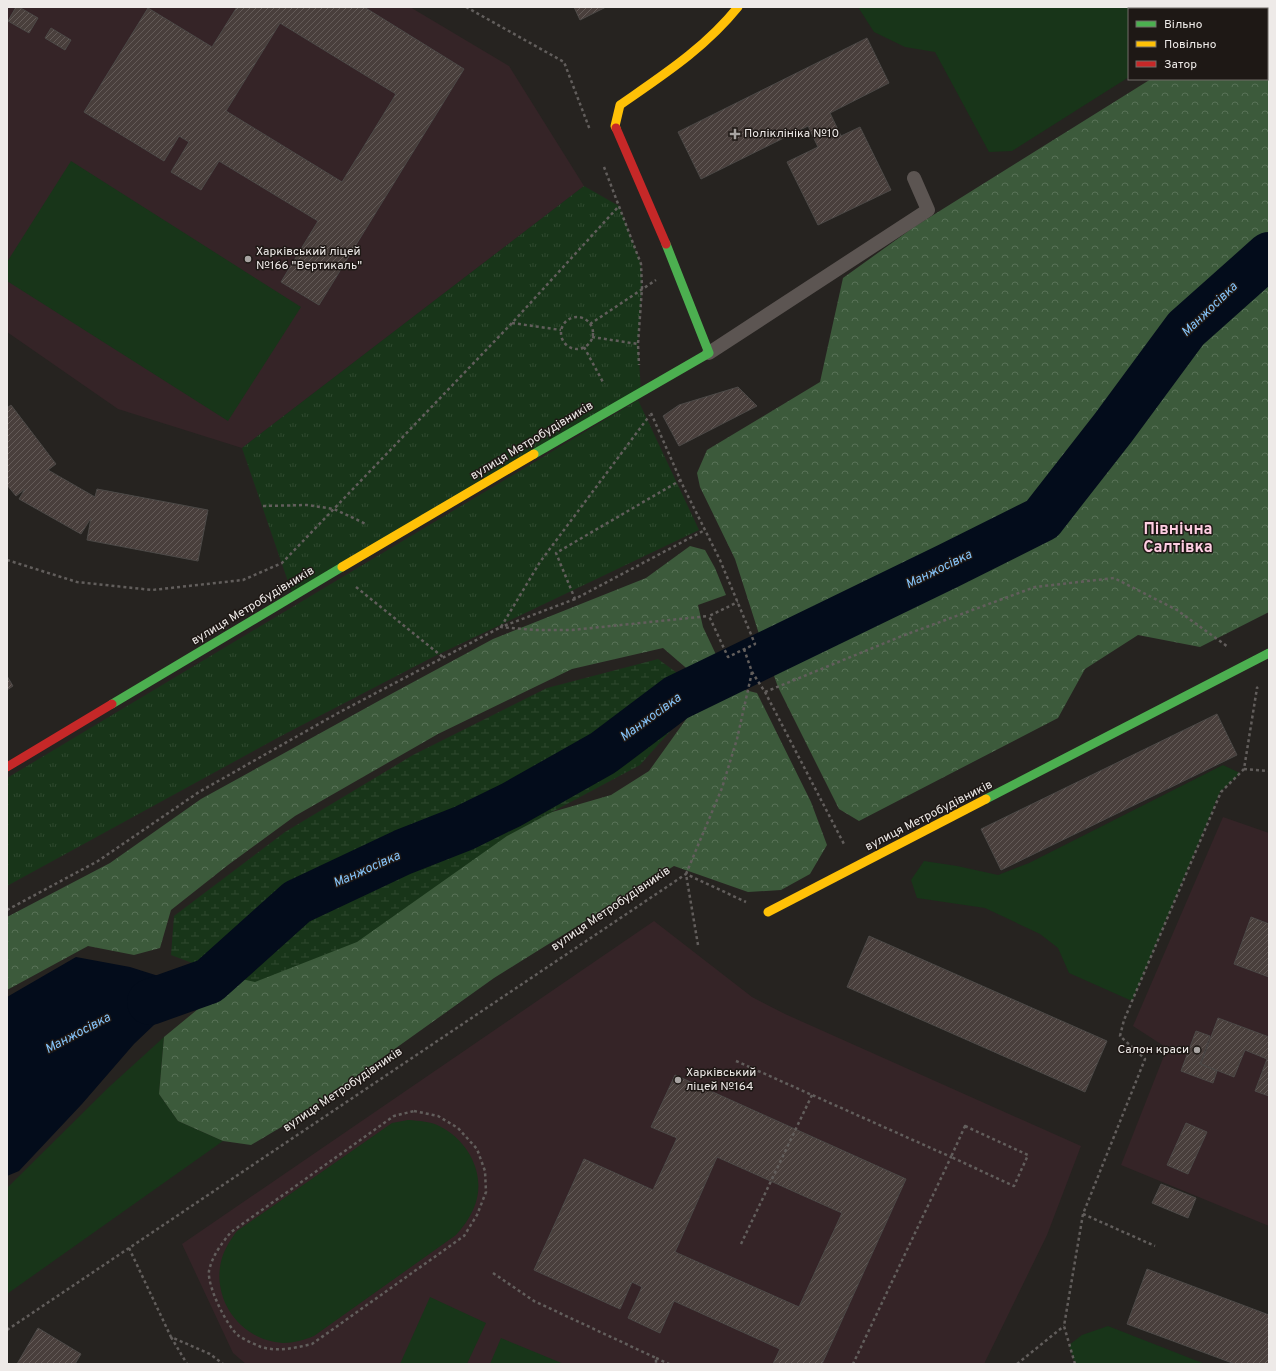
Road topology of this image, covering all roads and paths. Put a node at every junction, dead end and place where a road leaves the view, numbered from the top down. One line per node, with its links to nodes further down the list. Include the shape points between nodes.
1 (466, 7): 3 (path, via 564,62)
2 (738, 7): 7 (street, via 700,48 620,105 615,126)
3 (592, 134)
4 (603, 163): 6 (path)
5 (914, 178): 15 (lane, via 928,210)
6 (619, 206): 8 (path, via 641,264); 9 (path)
7 (676, 268): 8 (path); 15 (street)
8 (642, 288): 10 (path); 13 (path)
9 (512, 323): 11 (path); 21 (path)
10 (590, 324): 11 (path, via 580,318 574,318 565,323); 12 (path)
11 (561, 330): 14 (path, via 565,344 574,349)
12 (592, 337): 13 (path); 14 (path)
13 (638, 344): 16 (path)
14 (584, 347): 17 (path)
15 (709, 353): 16 (street, вулиця Метробудівників)
16 (641, 391): 17 (street, вулиця Метробудівників); 18 (path)
17 (616, 405): 23 (street, вулиця Метробудівників)
18 (652, 413): 19 (path); 29 (path, via 540,562)
19 (681, 480): 22 (path); 26 (path, via 556,553)
20 (263, 506): 21 (path, via 307,505)
21 (334, 509): 23 (path); 24 (path, via 282,563 242,580 152,590 77,582)
22 (705, 530): 26 (path); 27 (path)
23 (392, 537): 25 (street, вулиця Метробудівників)
24 (7, 560)
25 (336, 571): 32 (path); 37 (street, вулиця Метробудівників)
26 (575, 599): 29 (path)
27 (738, 602): 28 (path); 30 (path, via 755,644)
28 (710, 616): 29 (path, via 572,630); 30 (path, via 728,657)
29 (501, 627): 32 (path)
30 (744, 649): 34 (path)
31 (1269, 653): 33 (street, вулиця Метробудівників)
32 (444, 658): 42 (path, via 338,713 199,792 98,861)
33 (1251, 663): 36 (path, via 1177,610 1114,578 1035,587 902,636); 43 (street, вулиця Метробудівників)
34 (752, 672): 36 (path); 41 (path, via 737,739 722,788)
35 (1263, 684): 38 (path, via 1257,688)
36 (765, 692): 40 (path)
37 (7, 767)
38 (1244, 769): 39 (path); 48 (path, via 1220,792 1124,1020 1120,1036 1145,1059)
39 (1269, 771)
40 (844, 844)
41 (686, 874): 43 (path, вулиця Метробудівників); 44 (path); 51 (path, вулиця Метробудівників)
42 (7, 910)
43 (768, 912)
44 (698, 945)
45 (736, 1061): 46 (path)
46 (812, 1095): 47 (path); 49 (path)
47 (951, 1157): 47 (path, via 965,1126 1028,1155 1014,1186); 62 (path)
48 (1083, 1214): 50 (path); 53 (path)
49 (741, 1244)
50 (1155, 1246)
51 (129, 1248): 54 (path, вулиця Метробудівників); 55 (path)
52 (493, 1273): 57 (path, via 534,1302)
53 (1064, 1326): 63 (path); 64 (path)
54 (7, 1330)
55 (171, 1337): 58 (path); 59 (path, via 210,1354)
56 (312, 1344): 56 (path, via 464,1236 477,1215 486,1192 485,1171 477,1149 458,1128 438,1116 414,1111 394,1116 231,1232 218,1248 209,1272 214,1296 238,1336 261,1347 282,1350)
57 (656, 1358): 60 (path); 61 (path)
58 (187, 1364)
59 (223, 1364)
60 (656, 1364)
61 (669, 1364)
62 (852, 1364)
63 (1017, 1364)
64 (1075, 1364)

